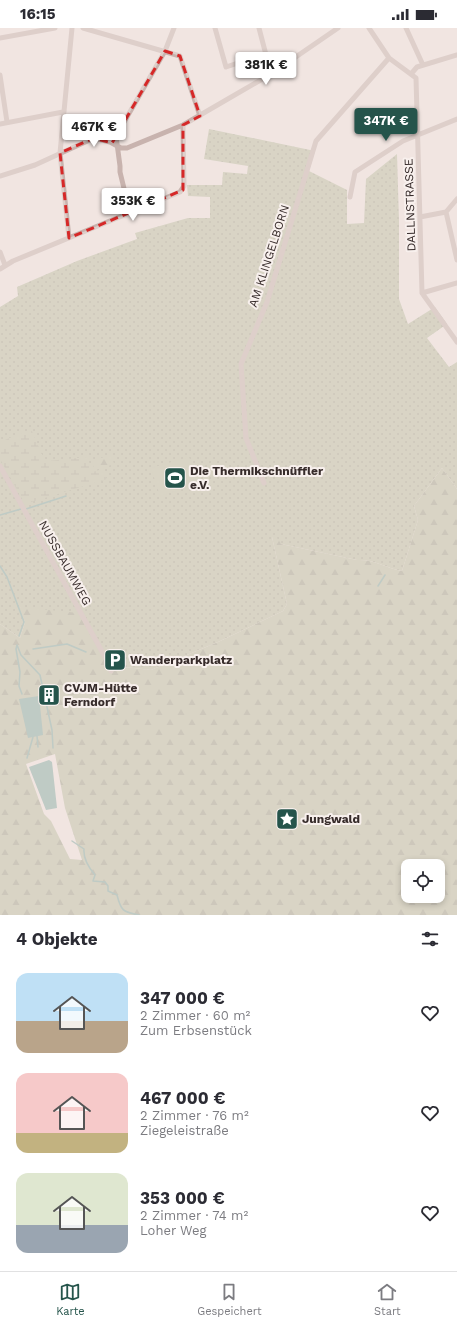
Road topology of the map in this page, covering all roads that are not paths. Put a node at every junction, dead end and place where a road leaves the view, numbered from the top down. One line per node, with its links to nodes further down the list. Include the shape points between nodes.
1 (55, 28): 10 (street)
2 (72, 28): 21 (street)
3 (84, 28): 12 (street)
4 (174, 28): 12 (street)
5 (215, 28): 13 (street, via 226,67)
6 (259, 28): 13 (street)
7 (338, 28): 17 (street)
8 (369, 28): 15 (street)
9 (406, 28): 16 (street)
10 (26, 31): 11 (street)
11 (0, 38)
12 (165, 51): 22 (street, via 180,56); 28 (street, via 116,136)
13 (265, 54): 17 (street)
14 (457, 55): 16 (street)
15 (389, 58): 18 (street); 45 (street, AM KLINGELBORN, via 316,141 266,302 241,364 246,438)
16 (423, 65): 18 (street)
17 (270, 74): 22 (street)
18 (411, 74): 27 (street, DALLNSTRASSE, via 416,78)
19 (0, 75): 20 (street)
20 (2, 94): 24 (street)
21 (63, 112): 24 (street); 29 (street)
22 (200, 116): 26 (street)
23 (457, 119): 27 (street)
24 (7, 122): 25 (street)
25 (0, 124)
26 (182, 125): 28 (street, via 126,148); 34 (street, via 183,190)
27 (417, 135): 31 (street, via 403,141 356,172); 35 (street, DALLNSTRASSE)
28 (118, 146): 29 (street, via 94,138); 34 (street, via 120,172)
29 (60, 153): 30 (street, via 35,165); 36 (street)
30 (0, 176)
31 (350, 197)
32 (457, 199): 33 (street)
33 (446, 212): 35 (street); 38 (street)
34 (130, 213): 36 (street)
35 (420, 218): 42 (street, DALLNSTRASSE)
36 (69, 238): 39 (street)
37 (0, 252): 39 (street)
38 (457, 260)
39 (6, 265): 40 (street)
40 (0, 269)
41 (457, 283): 42 (street)
42 (422, 293): 43 (street)
43 (457, 342)
44 (0, 466): 46 (street, NUSSBAUMWEG)
45 (264, 484)
46 (111, 671)

